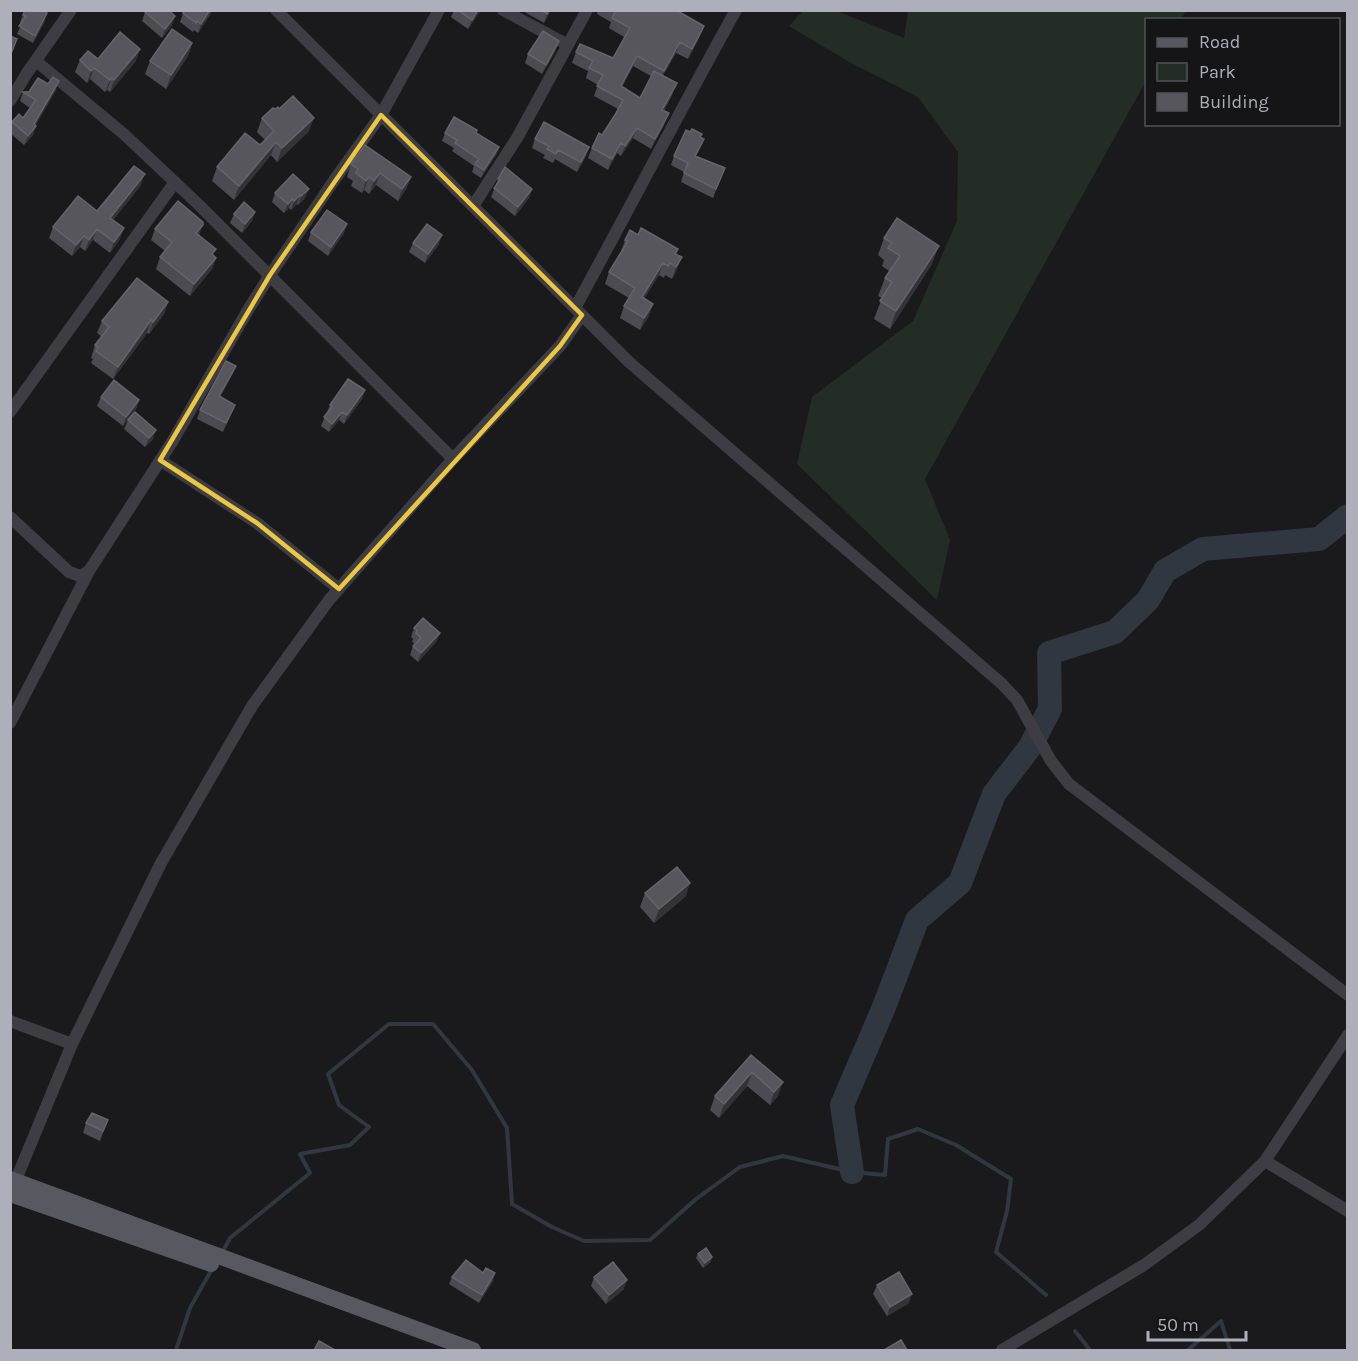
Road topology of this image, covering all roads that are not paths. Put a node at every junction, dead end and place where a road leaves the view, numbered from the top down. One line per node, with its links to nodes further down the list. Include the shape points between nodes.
1 (71, 10): 8 (street)
2 (439, 10): 10 (street)
3 (503, 10): 7 (street)
4 (587, 10): 7 (street)
5 (736, 10): 14 (street)
6 (278, 11): 10 (street)
7 (568, 45): 12 (street, via 517,138)
8 (36, 62): 9 (street); 11 (street)
9 (10, 100)
10 (381, 116): 12 (street); 13 (street)
11 (175, 182): 13 (street); 15 (street)
12 (473, 206): 14 (street)
13 (270, 275): 16 (street); 17 (street)
14 (578, 312): 16 (street, via 560,346); 22 (street, via 629,362 1002,683 1070,784)
15 (10, 412)
16 (453, 459): 20 (street)
17 (160, 460): 19 (street); 20 (street, via 257,523)
18 (10, 517): 19 (street, via 69,573 80,576)
19 (89, 571): 21 (street)
20 (339, 589): 25 (street, via 252,706 161,863)
21 (10, 723)
22 (1347, 995)
23 (10, 1021): 25 (street)
24 (1347, 1035): 26 (street)
25 (72, 1044): 27 (street)
26 (1265, 1161): 28 (street); 32 (street, via 1199,1225 1143,1265)
27 (12, 1187): 29 (main road)
28 (1347, 1211)
29 (224, 1263): 30 (main road); 31 (main road)
30 (443, 1350)
31 (473, 1350)
32 (1002, 1350)

